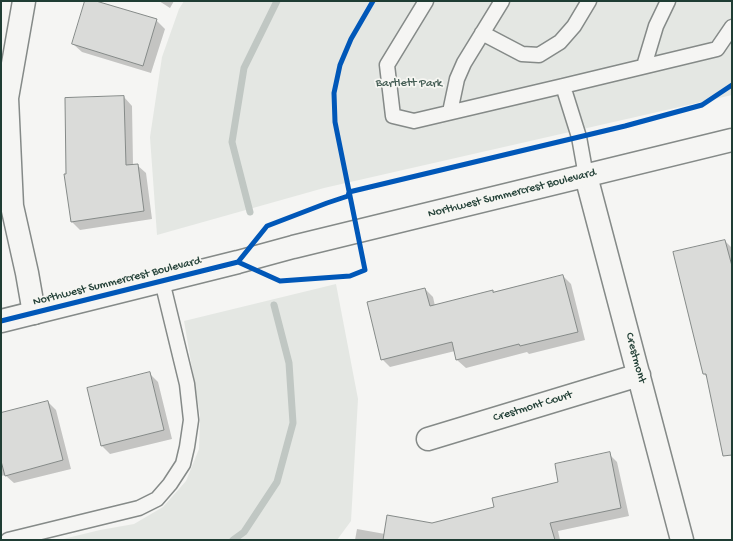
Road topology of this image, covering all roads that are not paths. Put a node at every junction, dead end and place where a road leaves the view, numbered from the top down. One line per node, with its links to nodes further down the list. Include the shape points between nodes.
1 (24, 1): 14 (street, via 7,98 12,206 28,273)
2 (426, 1): 10 (lane, via 387,66 393,116 414,121)
3 (502, 1): 7 (lane)
4 (589, 1): 7 (lane, via 574,26 560,42 539,55 522,54)
5 (668, 1): 8 (lane, via 656,26)
6 (732, 27): 8 (lane, via 717,49)
7 (482, 33): 10 (lane, via 457,79)
8 (644, 66): 9 (lane)
9 (563, 86): 10 (lane); 12 (lane, via 579,137)
10 (450, 112)
11 (732, 140): 12 (street, Northwest Summercrest Boulevard)
12 (586, 176): 13 (street, Northwest Summercrest Boulevard); 16 (street, Crestmont)
13 (162, 281): 14 (street, Northwest Summercrest Boulevard); 18 (lane, via 187,384 191,420 183,464 157,499 139,508)
14 (34, 313): 15 (street, Northwest Summercrest Boulevard)
15 (1, 321)
16 (639, 375): 17 (street, Crestmont Court); 19 (street, Crestmont)
17 (428, 439)
18 (8, 540)
19 (682, 540)

